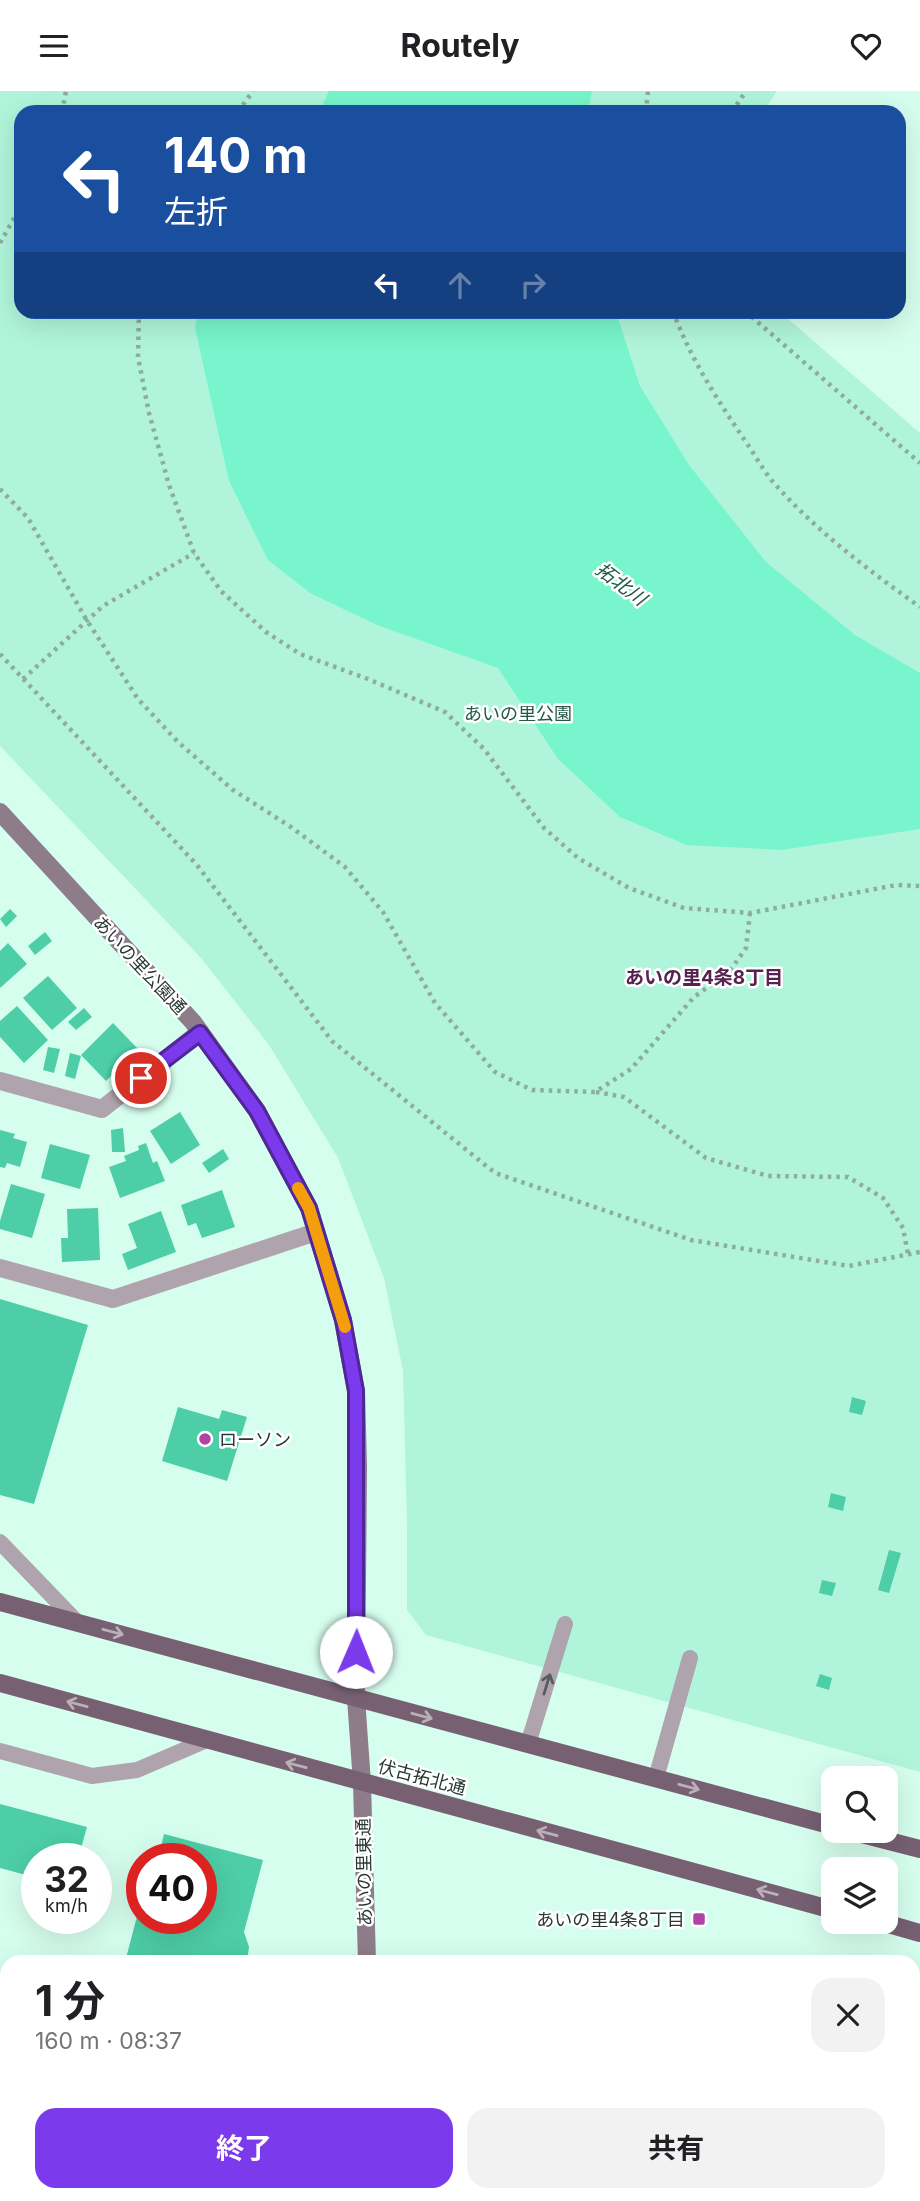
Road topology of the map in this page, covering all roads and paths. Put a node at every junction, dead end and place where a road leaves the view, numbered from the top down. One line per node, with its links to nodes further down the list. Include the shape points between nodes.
1 (14, 218): 2 (path)
2 (0, 243)
3 (139, 319): 8 (path, via 138,357 149,413)
4 (676, 319): 9 (path, via 721,406 772,481 834,542)
5 (754, 319): 6 (path)
6 (920, 463)
7 (0, 489): 10 (path, via 28,518)
8 (194, 553): 10 (path); 15 (path, via 221,591 266,632 300,655 445,712 484,750 544,828 578,858 629,888 684,908)
9 (920, 607)
10 (86, 619): 12 (path); 18 (path, via 138,699 178,742 233,790 345,867 383,912 435,1003 495,1072 532,1090)
11 (0, 654): 12 (path)
12 (23, 680): 21 (path, via 197,865 332,1041 495,1173 691,1240 849,1266)
13 (0, 812): 16 (street, あいの里公園通)
14 (920, 885): 15 (path, via 896,885)
15 (750, 913): 18 (path, via 746,948 729,972 694,997 631,1069)
16 (200, 1033): 17 (street, via 102,1109); 19 (street, あいの里公園通, via 257,1111 309,1208)
17 (0, 1081)
18 (595, 1092): 21 (path, via 624,1097 706,1158 768,1176 848,1177 883,1198 904,1228)
19 (316, 1231): 22 (street, via 113,1299); 29 (street, あいの里公園通, via 343,1320 356,1391)
20 (920, 1252): 21 (path)
21 (908, 1254)
22 (0, 1268)
23 (0, 1542): 25 (lane)
24 (0, 1602): 25 (main road)
25 (78, 1623): 29 (main road, one-way to 29)
26 (565, 1624): 31 (lane, one-way to 26)
27 (690, 1658): 33 (lane)
28 (0, 1683): 30 (main road, 伏古拓北通, one-way to 28)
29 (356, 1698): 31 (main road, one-way to 31); 34 (street, あいの里公園通)
30 (207, 1740): 32 (lane, via 137,1770 92,1776); 34 (main road, 伏古拓北通, one-way to 30)
31 (528, 1744): 33 (main road)
32 (0, 1751)
33 (656, 1779): 35 (main road, one-way to 35)
34 (362, 1783): 38 (main road, 伏古拓北通, one-way to 34); 41 (street, あいの里東通)
35 (821, 1823)
36 (897, 1843): 37 (main road)
37 (920, 1849)
38 (821, 1907)
39 (898, 1927): 40 (main road)
40 (920, 1933)
41 (367, 1955)

